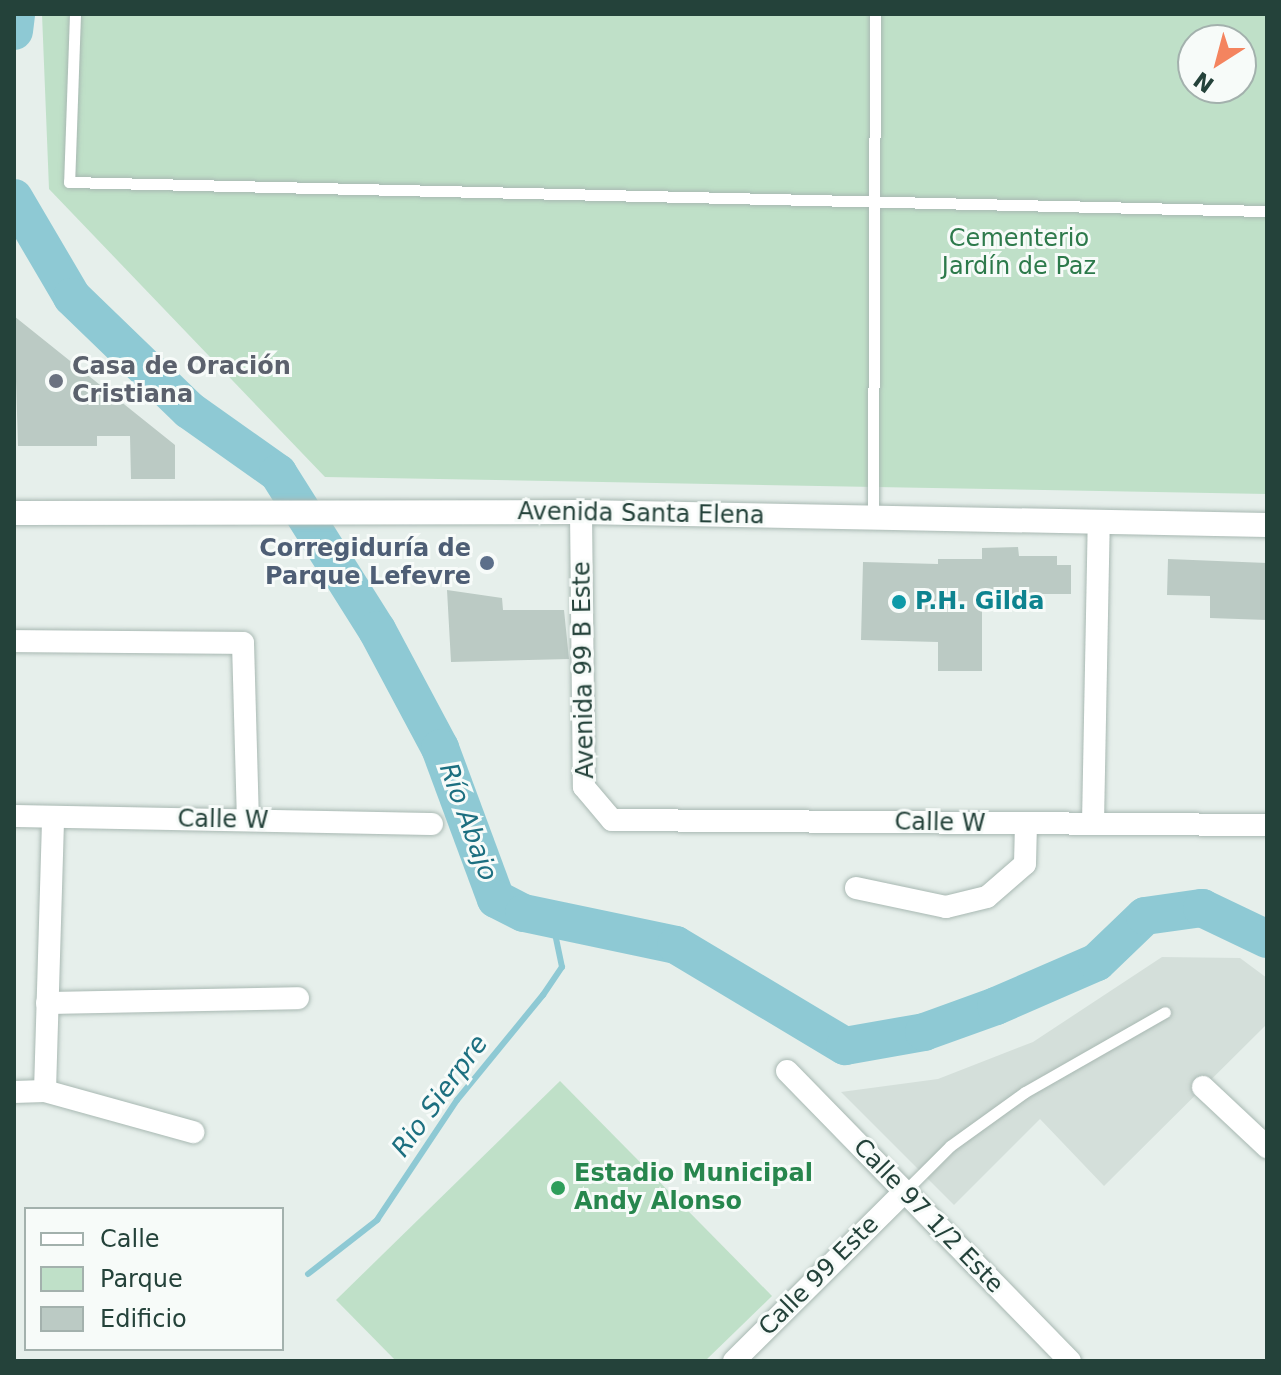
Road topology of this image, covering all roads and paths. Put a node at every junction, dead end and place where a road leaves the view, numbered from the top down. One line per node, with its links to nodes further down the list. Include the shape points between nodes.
1 (75, 14): 3 (lane, via 69,182)
2 (875, 14): 3 (lane)
3 (874, 200): 4 (lane); 7 (lane)
4 (1267, 211)
5 (581, 512): 6 (street, Avenida Santa Elena); 7 (street, Avenida Santa Elena); 14 (street, Avenida 99 B Este, via 584,787)
6 (14, 513)
7 (873, 518): 8 (street, Avenida Santa Elena)
8 (1099, 523): 9 (street, Avenida Santa Elena); 15 (street)
9 (1267, 525)
10 (14, 641): 13 (street, via 243,643)
11 (14, 816): 12 (street, Calle W)
12 (53, 817): 13 (street, Calle W); 21 (street)
13 (248, 820): 16 (street, Calle W)
14 (612, 820): 17 (street, Calle W)
15 (1093, 823): 17 (street, Calle W); 18 (street, Calle W)
16 (432, 824)
17 (1026, 824): 19 (street, via 1025,864 987,897 946,907)
18 (1267, 825)
19 (856, 888)
20 (298, 998): 21 (street)
21 (47, 1003): 25 (street)
22 (1165, 1012): 29 (lane, via 1013,1101 950,1146)
23 (787, 1071): 29 (street, Calle 97 1/2 Este)
24 (1203, 1087): 28 (street)
25 (45, 1091): 26 (street); 27 (street)
26 (14, 1092)
27 (193, 1132)
28 (1267, 1147)
29 (904, 1192): 30 (street, Calle 99 Este); 31 (street, Calle 97 1/2 Este)
30 (734, 1361)
31 (1070, 1361)

